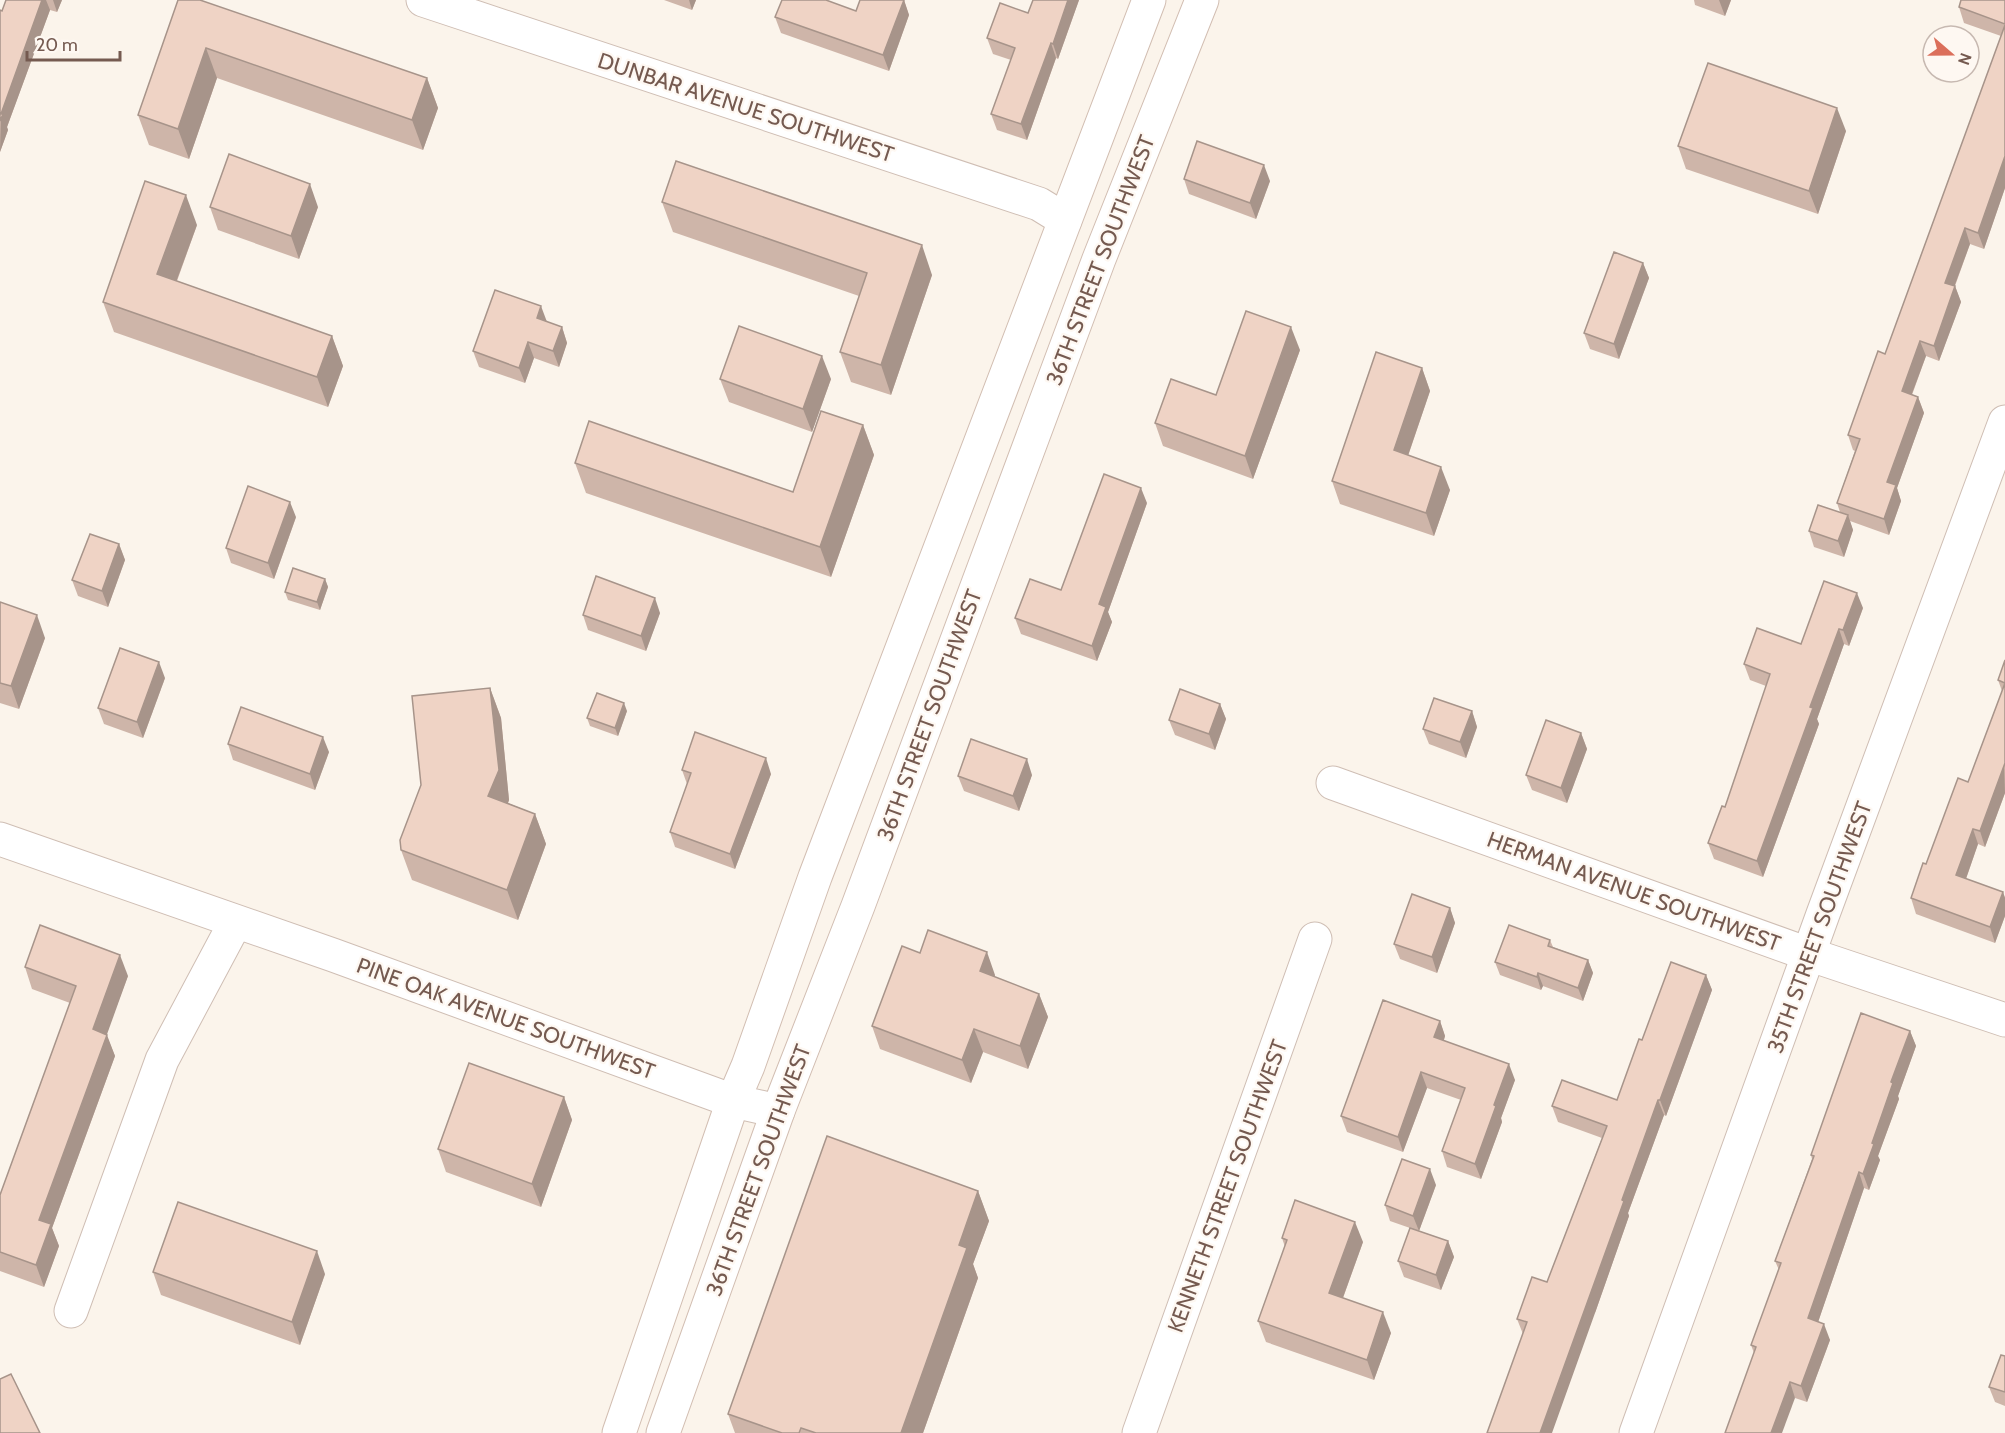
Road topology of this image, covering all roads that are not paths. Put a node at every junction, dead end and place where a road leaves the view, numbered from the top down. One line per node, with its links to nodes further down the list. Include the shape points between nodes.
1 (423, 0): 4 (street, DUNBAR AVENUE SOUTHWEST, via 1039,204)
2 (1149, 0): 4 (street, 36TH STREET SOUTHWEST)
3 (1202, 0): 13 (street, 36TH STREET SOUTHWEST, via 1099,259)
4 (1065, 220): 12 (street, 36TH STREET SOUTHWEST)
5 (2005, 422): 10 (street, 35TH STREET SOUTHWEST)
6 (1333, 783): 10 (street, HERMAN AVENUE SOUTHWEST)
7 (0, 839): 8 (street, PINE OAK AVENUE SOUTHWEST)
8 (235, 922): 12 (street, PINE OAK AVENUE SOUTHWEST); 14 (street, via 162,1060)
9 (1315, 939): 17 (street, KENNETH STREET SOUTHWEST)
10 (1808, 954): 11 (street, HERMAN AVENUE SOUTHWEST); 18 (street, 35TH STREET SOUTHWEST)
11 (2005, 1020)
12 (733, 1101): 13 (street, PINE OAK AVENUE SOUTHWEST); 15 (street, 36TH STREET SOUTHWEST)
13 (778, 1111): 16 (street, 36TH STREET SOUTHWEST)
14 (70, 1311)
15 (619, 1433)
16 (663, 1433)
17 (1139, 1433)
18 (1636, 1433)

